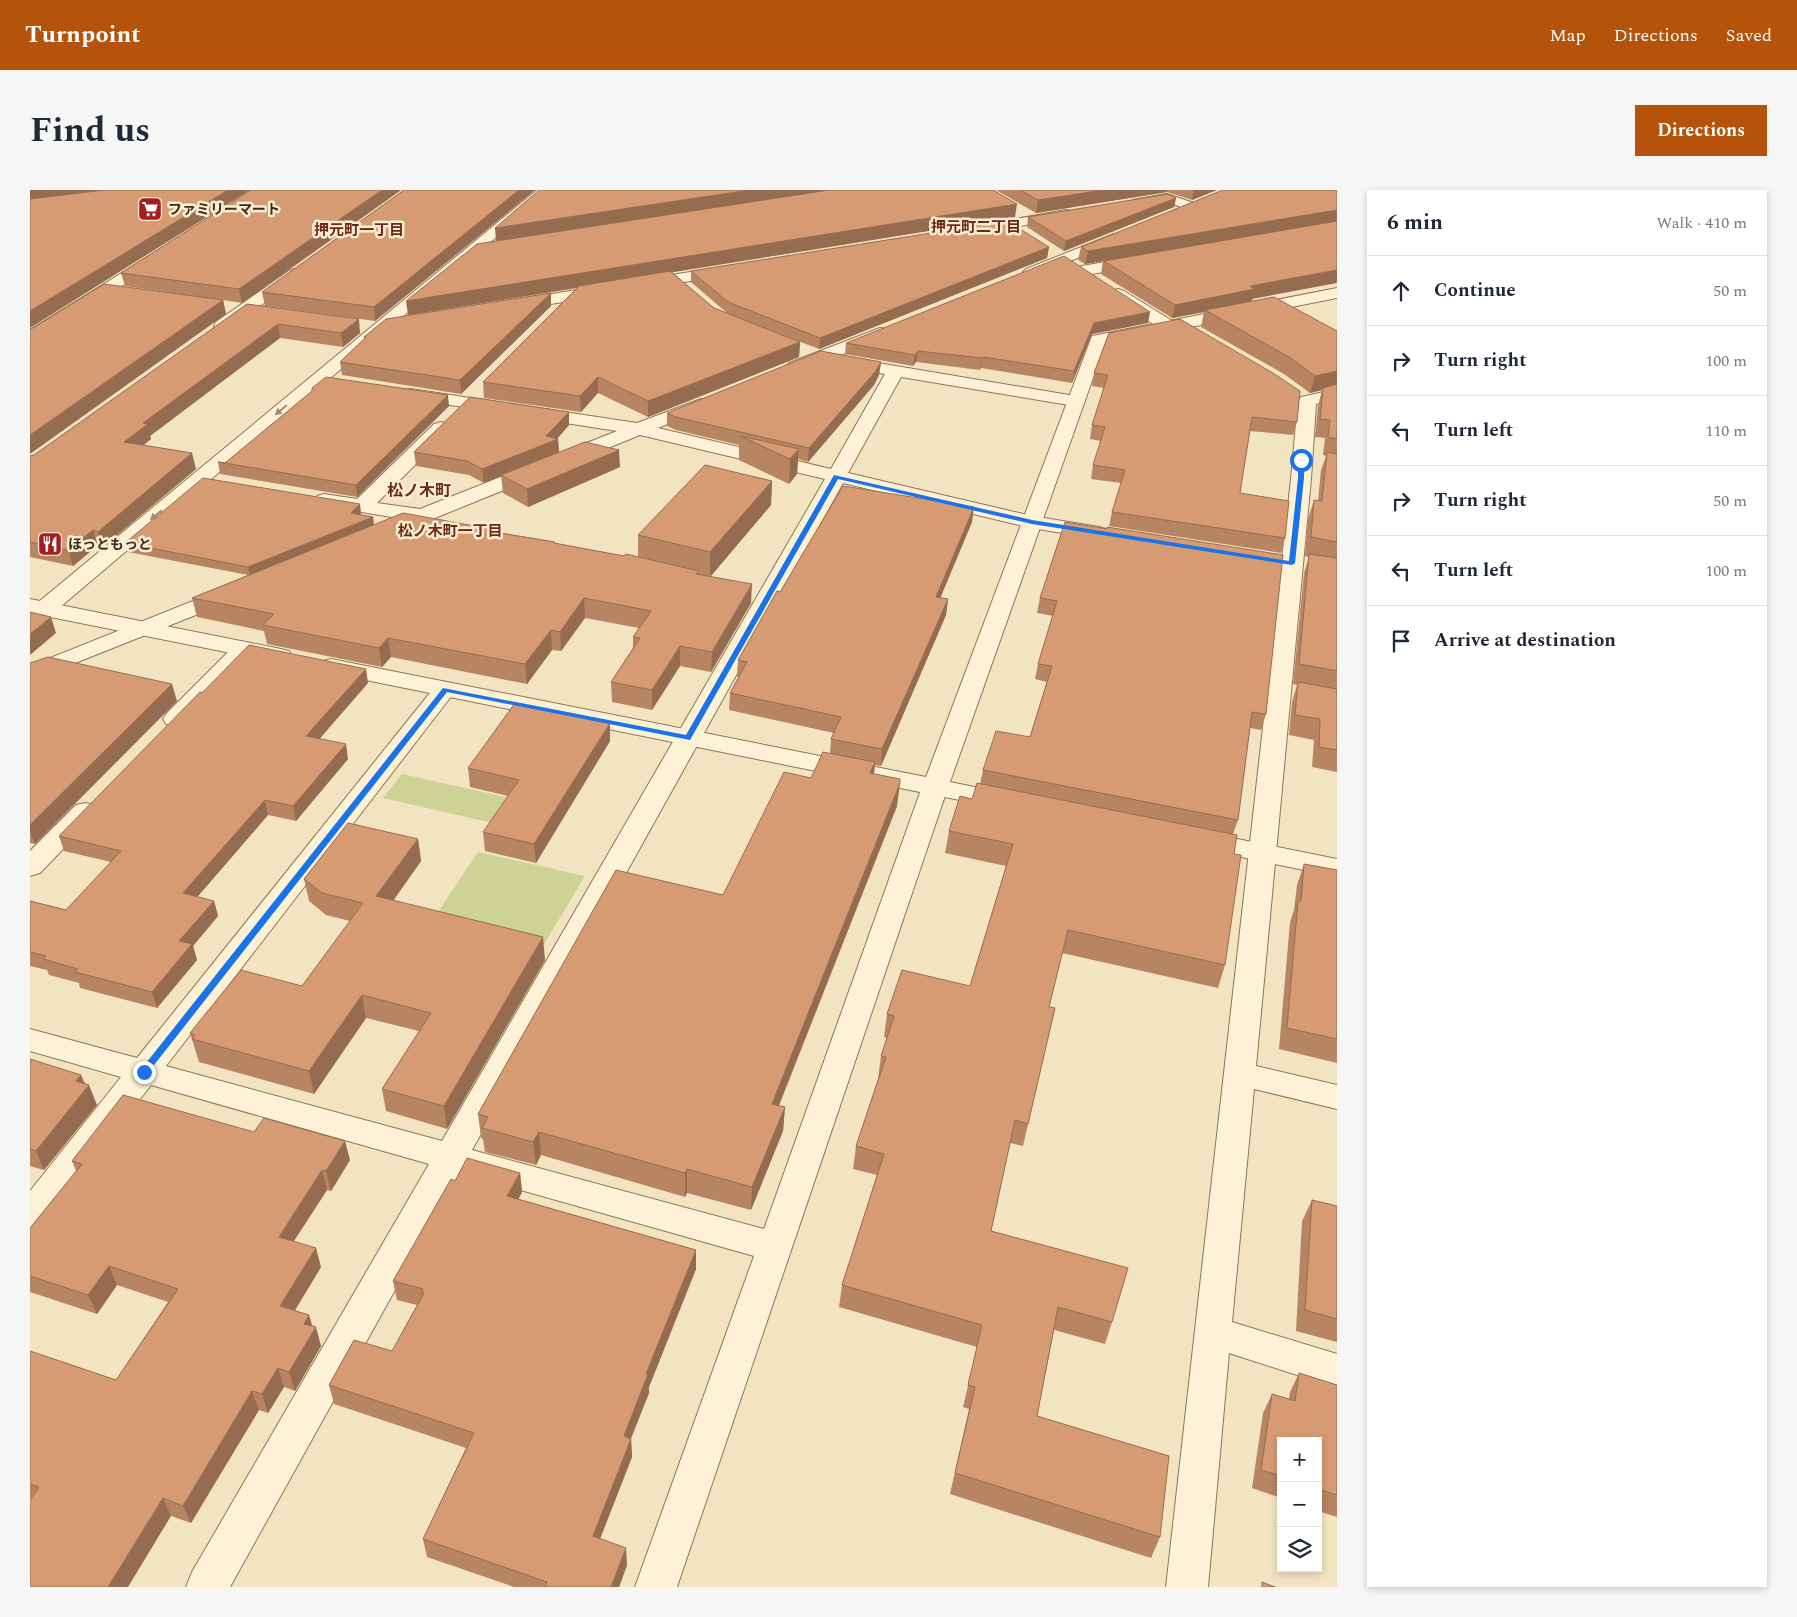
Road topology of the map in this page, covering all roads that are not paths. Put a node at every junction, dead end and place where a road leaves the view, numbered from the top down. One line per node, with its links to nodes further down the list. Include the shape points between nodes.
1 (545, 190): 12 (street)
2 (1118, 206): 5 (street, via 1167,198 1201,203)
3 (1015, 209): 6 (street)
4 (1080, 212): 6 (street)
5 (1165, 218)
6 (1032, 219): 7 (street)
7 (1010, 225): 8 (street); 10 (street)
8 (960, 233)
9 (1128, 233): 14 (street)
10 (1025, 235)
11 (501, 246): 12 (street)
12 (472, 250): 35 (street)
13 (162, 253): 21 (street)
14 (1056, 254): 18 (street); 19 (street)
15 (1151, 259): 18 (street)
16 (308, 264): 28 (street)
17 (744, 268): 20 (street)
18 (1082, 271): 33 (street)
19 (1018, 277)
20 (675, 279): 24 (street); 25 (street)
21 (104, 290): 23 (street); 37 (street)
22 (1337, 293): 33 (street)
23 (132, 294)
24 (573, 296): 27 (street); 30 (street)
25 (694, 296)
26 (225, 308): 28 (street)
27 (496, 308)
28 (244, 310): 29 (street); 36 (street)
29 (263, 313)
30 (553, 316)
31 (408, 322): 35 (street)
32 (900, 324): 40 (street)
33 (1174, 325): 38 (street); 49 (street, via 1098,340)
34 (358, 326): 35 (street)
35 (378, 328): 43 (street)
36 (212, 333)
37 (30, 337)
38 (1205, 338)
39 (801, 350): 40 (street)
40 (819, 357): 41 (street); 42 (street)
41 (896, 371): 49 (street); 51 (street)
42 (783, 372)
43 (318, 379): 44 (street); 52 (street, one-way to 52)
44 (338, 382)
45 (397, 392): 47 (street)
46 (1337, 394): 73 (street, via 1299,396 1310,462 1301,478 1291,563 1288,692)
47 (473, 395): 50 (street); 55 (street)
48 (720, 397): 50 (street)
49 (1075, 401): 57 (street)
50 (639, 429): 51 (street); 56 (street)
51 (836, 476): 57 (street); 68 (street, via 757,597)
52 (199, 478): 53 (street); 62 (street, one-way to 62)
53 (228, 483)
54 (304, 496): 55 (street)
55 (362, 506): 56 (street)
56 (422, 516): 58 (street); 60 (street)
57 (1032, 522): 59 (street); 69 (street)
58 (451, 523)
59 (1119, 536)
60 (368, 538)
61 (241, 588): 63 (street)
62 (37, 607): 63 (street)
63 (142, 628): 64 (street); 65 (street)
64 (244, 649): 66 (street); 67 (street)
65 (30, 674)
66 (445, 689): 68 (street); 77 (street)
67 (161, 734)
68 (688, 738): 69 (street); 80 (street)
69 (935, 787): 71 (street); 82 (street)
70 (99, 797): 74 (street)
71 (1032, 807)
72 (1176, 836): 73 (street)
73 (1263, 853): 75 (street); 78 (street)
74 (30, 867)
75 (1337, 868)
76 (30, 1040): 77 (street)
77 (144, 1072): 80 (street); 81 (street)
78 (1240, 1074): 79 (street); 83 (street)
79 (1337, 1097)
80 (451, 1157): 82 (street); 85 (street)
81 (30, 1216)
82 (775, 1247): 86 (street)
83 (1213, 1332): 84 (street); 87 (street)
84 (1337, 1371)
85 (207, 1587)
86 (656, 1587)
87 (1187, 1587)

